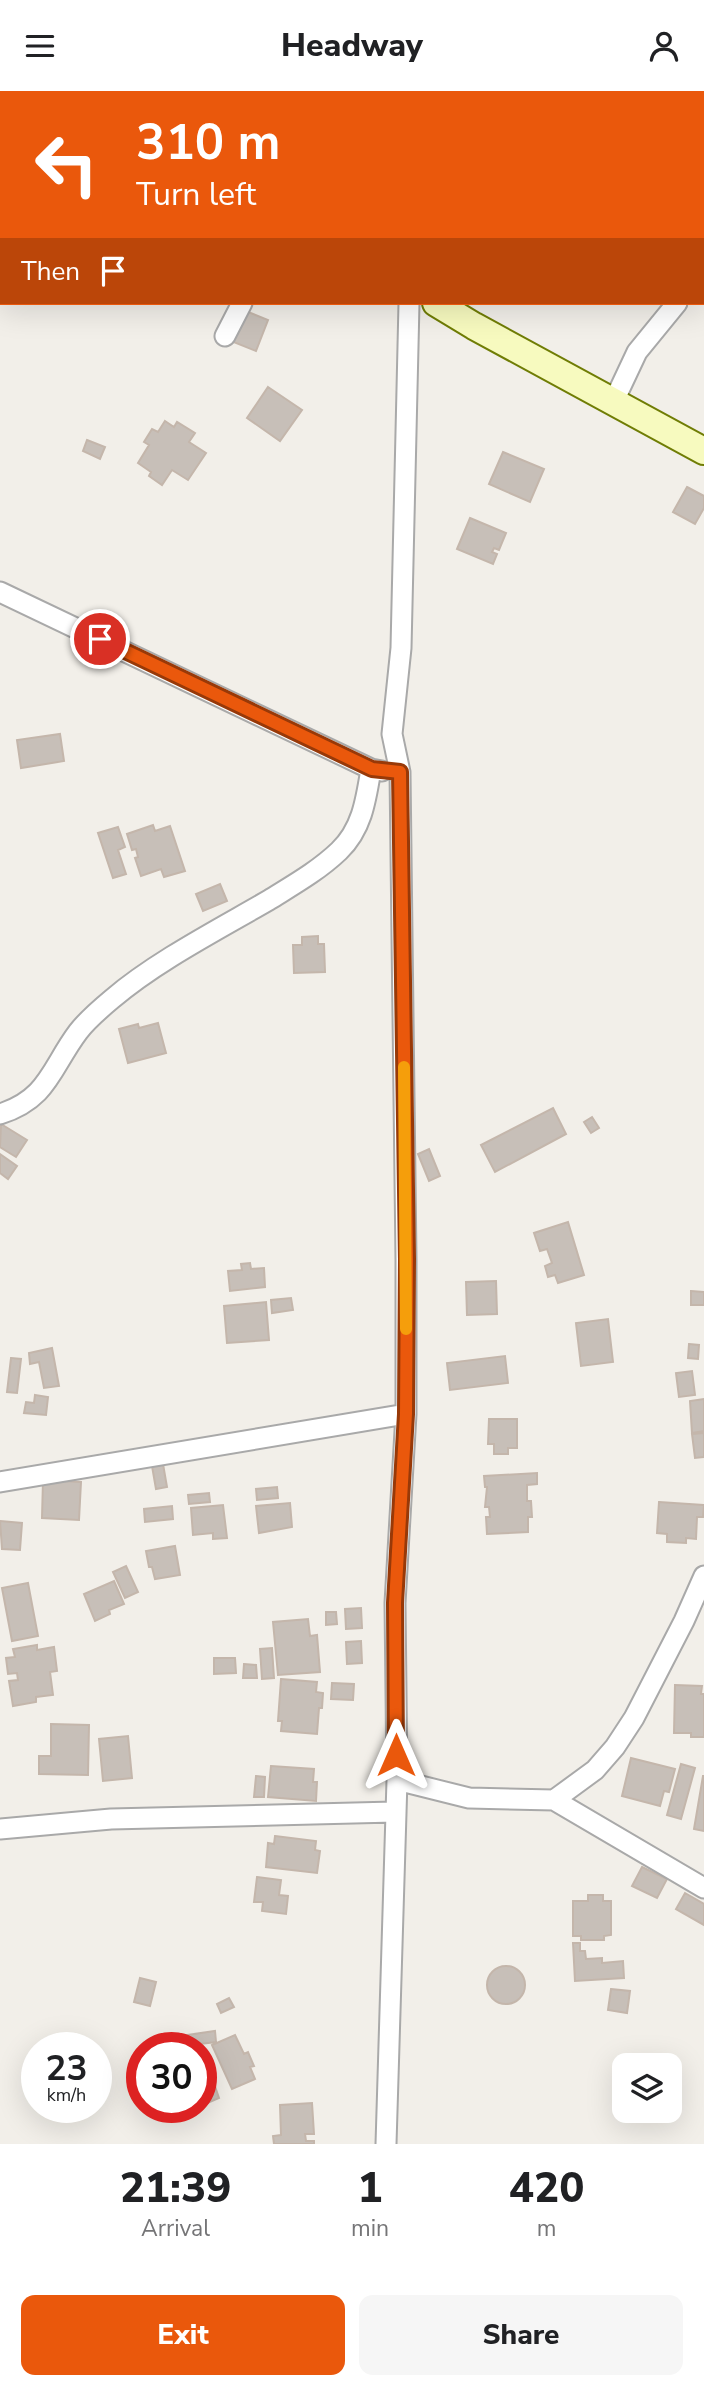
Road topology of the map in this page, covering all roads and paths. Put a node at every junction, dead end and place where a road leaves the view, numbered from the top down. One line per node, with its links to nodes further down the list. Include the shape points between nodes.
1 (241, 305): 5 (street)
2 (409, 305): 10 (street, via 401,648 392,733)
3 (439, 305): 6 (street)
4 (675, 305): 6 (street, via 637,352)
5 (225, 336)
6 (613, 403): 7 (street)
7 (704, 451)
8 (0, 592): 9 (street)
9 (372, 769): 10 (street); 11 (street, via 363,815 335,854 311,874 114,997 78,1032 41,1090)
10 (400, 772): 12 (street)
11 (0, 1114)
12 (406, 1414): 13 (street); 15 (street, via 395,1603)
13 (0, 1482)
14 (704, 1576): 16 (street, via 615,1747 595,1770)
15 (397, 1780): 16 (street, via 469,1798); 17 (street)
16 (554, 1800): 19 (street)
17 (394, 1812): 18 (street, via 111,1819); 20 (street)
18 (0, 1829)
19 (704, 1888)
20 (386, 2144)

